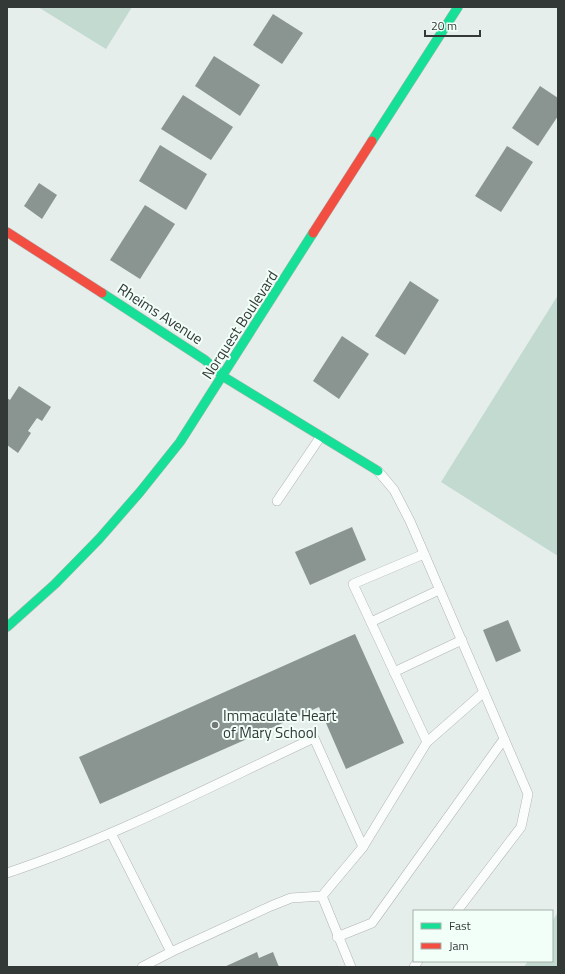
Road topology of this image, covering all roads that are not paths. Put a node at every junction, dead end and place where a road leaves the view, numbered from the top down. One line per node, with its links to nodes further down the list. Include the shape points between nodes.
1 (458, 7): 3 (street, Norquest Boulevard)
2 (7, 232): 3 (street, Rheims Avenue, via 205,360)
3 (224, 377): 4 (street, Rheims Avenue); 10 (street, Norquest Boulevard, via 180,442 135,501 85,555)
4 (320, 436): 5 (street, Rheims Avenue); 6 (lane)
5 (378, 471): 7 (lane, via 394,490)
6 (277, 501)
7 (424, 554): 8 (lane); 9 (lane, via 353,584)
8 (440, 590): 9 (lane); 11 (lane)
9 (371, 622): 12 (lane)
10 (7, 627)
11 (462, 640): 12 (lane); 13 (lane)
12 (394, 672): 15 (lane)
13 (484, 692): 14 (lane); 15 (lane)
14 (504, 739): 20 (lane, via 528,794 521,827); 21 (lane, via 372,923)
15 (426, 742): 17 (lane)
16 (111, 833): 17 (lane, via 314,738); 18 (lane, via 54,858); 22 (lane)
17 (363, 847): 19 (lane)
18 (7, 873)
19 (322, 896): 21 (lane); 22 (lane, via 290,898)
20 (458, 910)
21 (337, 937): 24 (lane)
22 (171, 952): 23 (lane)
23 (142, 967)
24 (350, 967)

